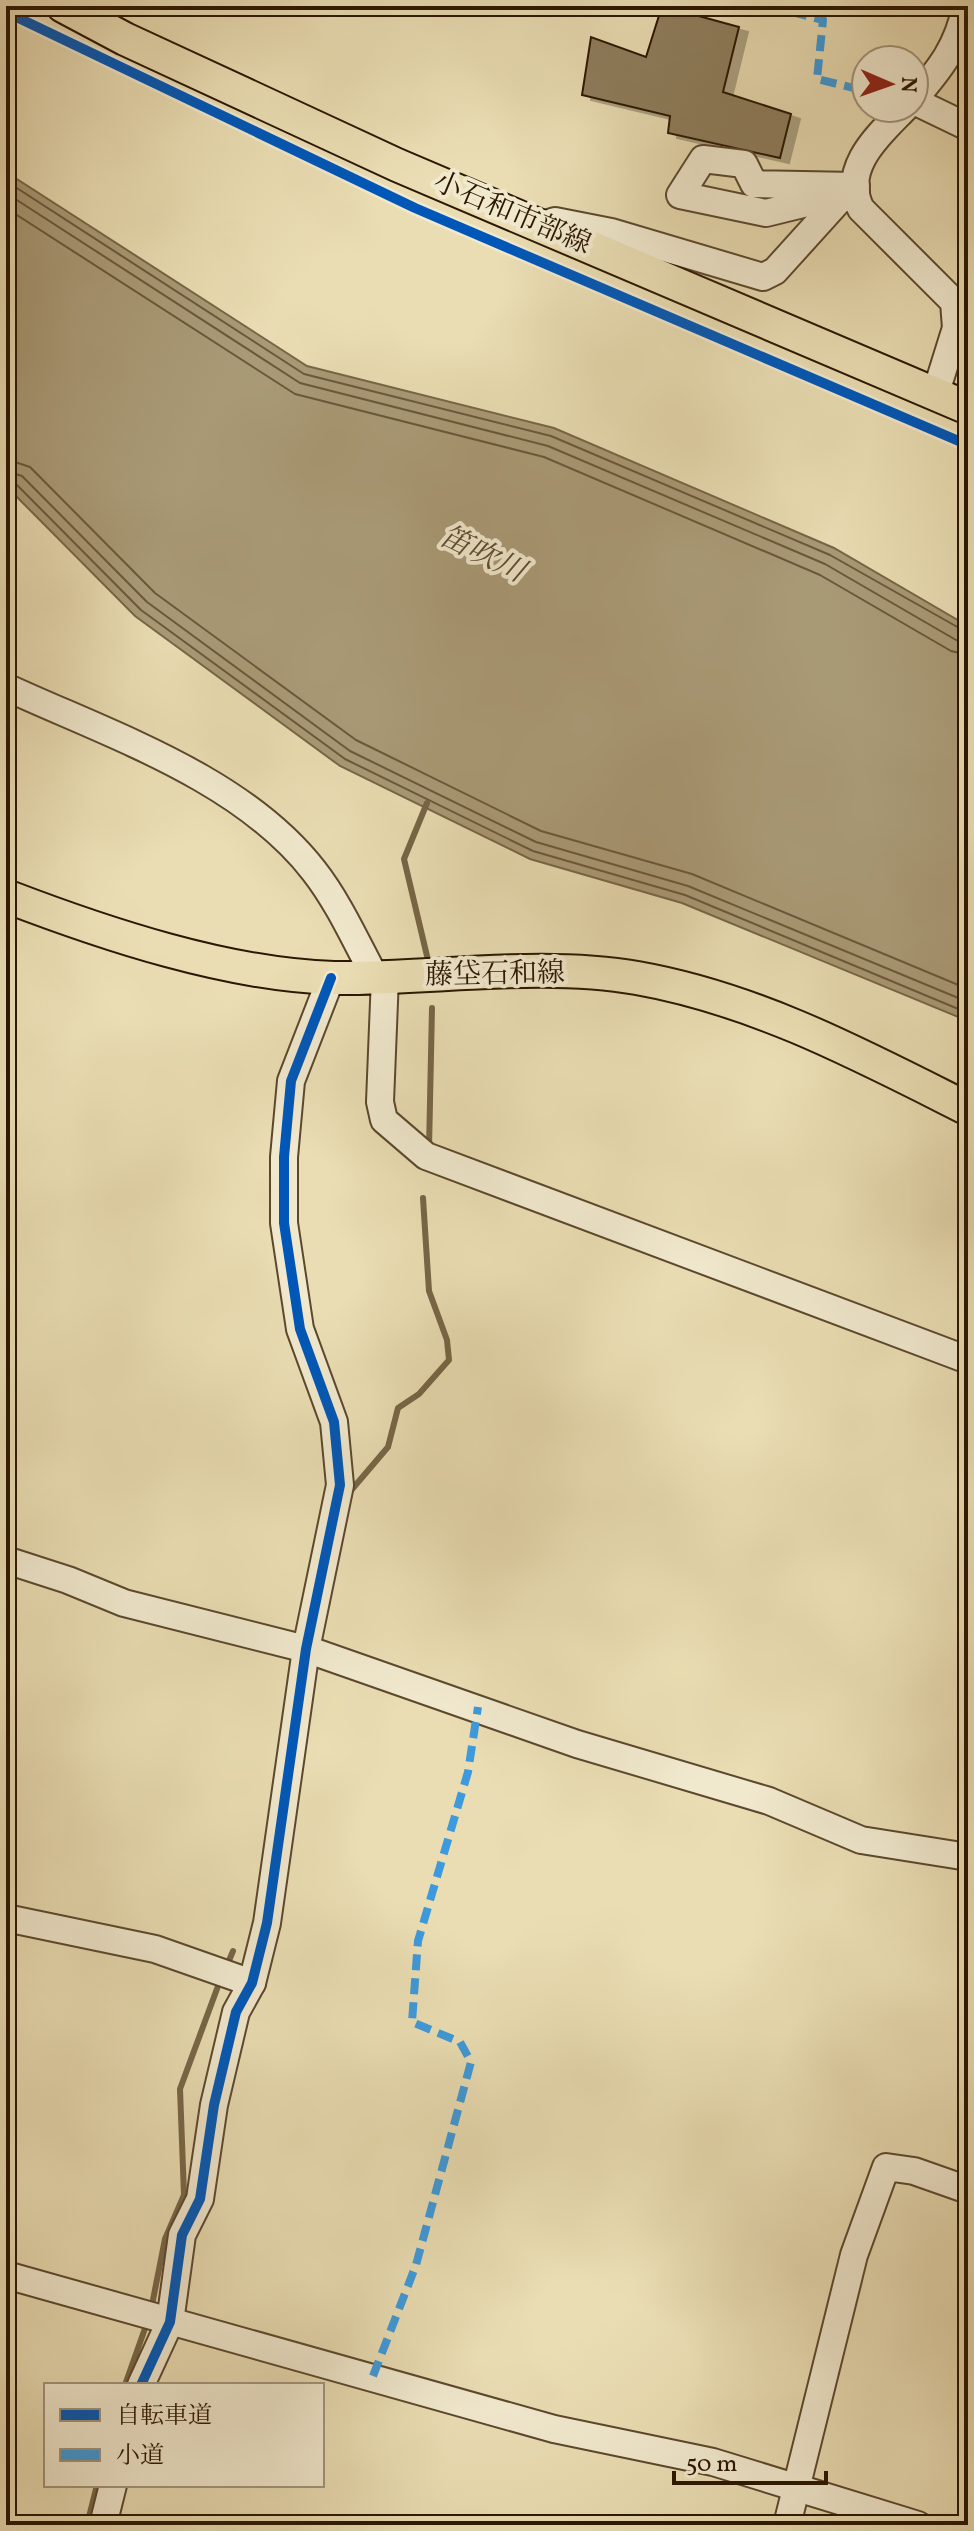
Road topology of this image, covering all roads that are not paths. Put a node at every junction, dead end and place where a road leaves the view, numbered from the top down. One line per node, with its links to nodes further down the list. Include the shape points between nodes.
1 (63, 6): 8 (main road, 小石和市部線, via 358,147)
2 (966, 6): 3 (street, via 960,36)
3 (930, 81)
4 (930, 108): 6 (street)
5 (890, 124): 7 (street, via 862,155)
6 (968, 127)
7 (856, 192): 7 (street, via 754,184 744,164 703,159 680,195 766,213); 8 (street, via 841,198 775,271 763,277 611,232 555,221); 9 (street, via 861,209 954,302 956,328)
8 (541, 227): 9 (main road, 小石和市部線)
9 (936, 392): 10 (main road, 小石和市部線)
10 (968, 408)
11 (6, 687): 13 (street, via 181,768 274,826 314,871)
12 (6, 896): 14 (main road, 藤垈石和線, via 94,929 264,972)
13 (383, 977): 14 (main road, 藤垈石和線); 15 (main road, 藤垈石和線, via 634,977 739,1003 838,1044); 16 (street, via 384,1120 426,1156)
14 (331, 978): 18 (street, via 291,1081 284,1157 284,1223 300,1329 334,1422 340,1485)
15 (968, 1109)
16 (968, 1360)
17 (6, 1560): 18 (street, via 124,1603)
18 (306, 1649): 19 (street, via 577,1744 769,1801 861,1840); 21 (street, via 267,1923)
19 (968, 1857)
20 (6, 1918): 21 (street, via 155,1949)
21 (233, 1975): 24 (street, via 233,2025 200,2199 182,2235)
22 (968, 2190): 26 (street, via 886,2167 854,2255)
23 (6, 2275): 24 (street)
24 (166, 2321): 25 (street); 26 (street, via 554,2429)
25 (142, 2383)
26 (799, 2486): 29 (street); 30 (street)
27 (112, 2487): 28 (street)
28 (103, 2525)
29 (787, 2525)
30 (918, 2525)

